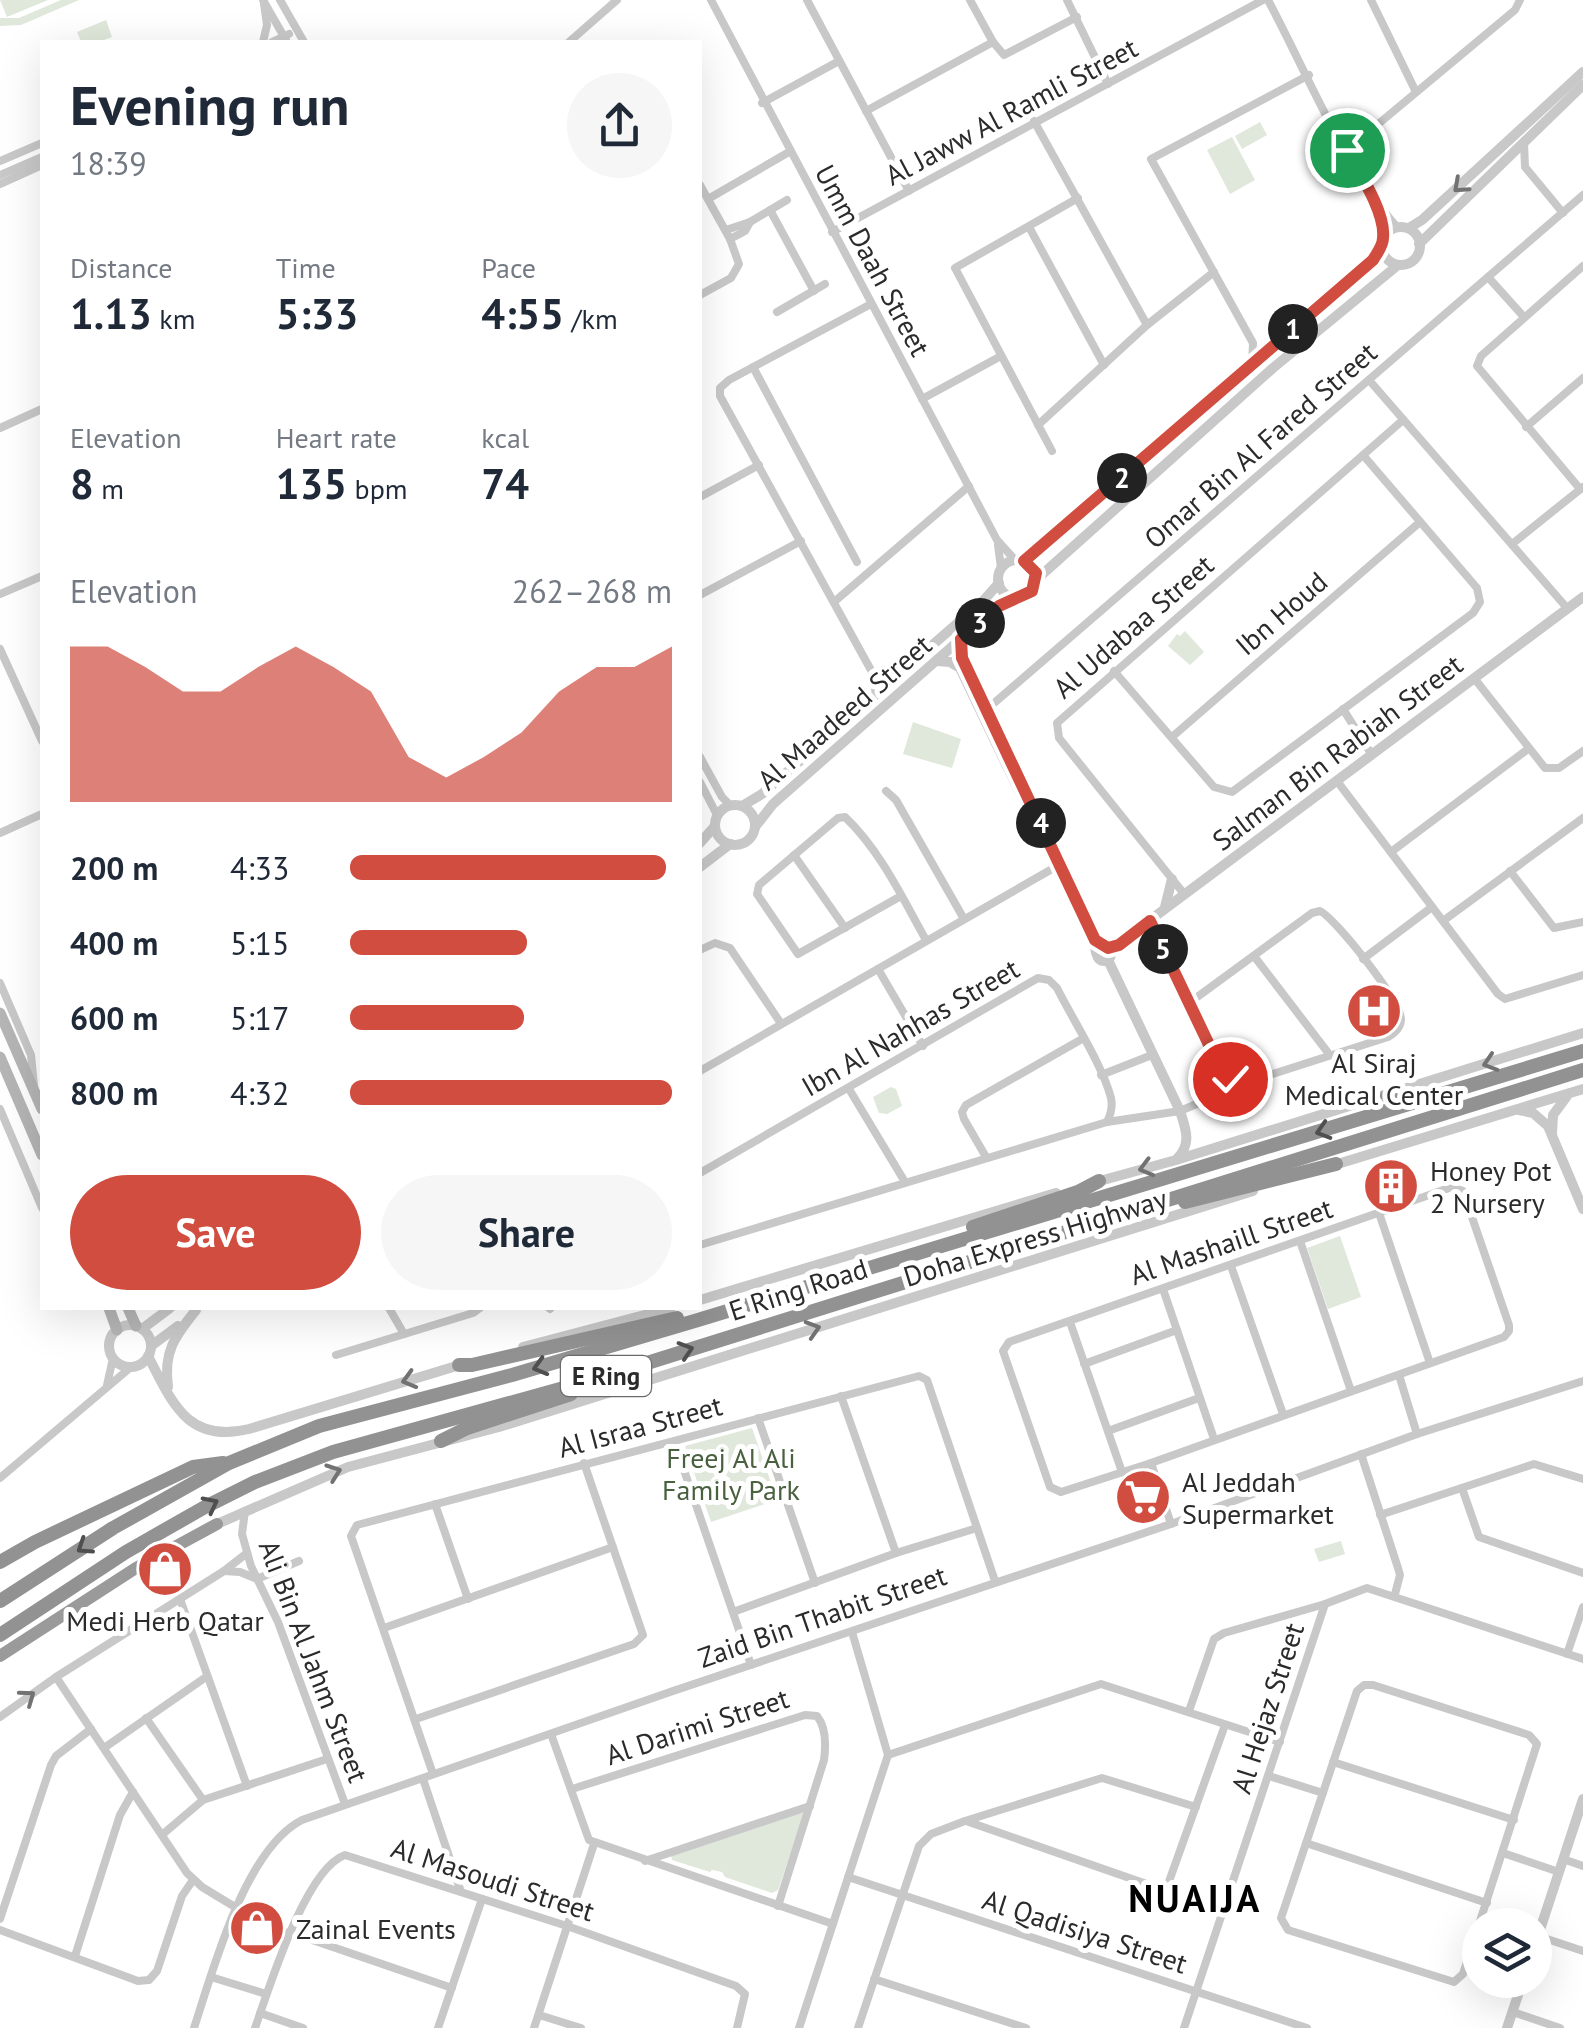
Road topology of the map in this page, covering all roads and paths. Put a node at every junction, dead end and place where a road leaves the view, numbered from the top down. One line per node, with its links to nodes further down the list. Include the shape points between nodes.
1 (263, 0): 13 (street); 14 (street)
2 (280, 0): 12 (street)
3 (617, 0): 16 (street)
4 (711, 0): 24 (street, Umm Daah Street)
5 (808, 0): 18 (street)
6 (970, 0): 17 (street)
7 (1068, 0): 11 (street)
8 (1266, 0): 20 (street); 21 (street, Al Jaww Al Ramli Street)
9 (1371, 0): 23 (street)
10 (1520, 0): 23 (street)
11 (1077, 17): 17 (street, via 1010,53); 21 (street)
12 (297, 30): 14 (street); 15 (street)
13 (263, 40)
14 (286, 40)
15 (303, 40)
16 (571, 40)
17 (993, 42): 25 (street)
18 (840, 61): 24 (street); 25 (street)
19 (1583, 72): 48 (street, one-way to 48, via 1422,220)
20 (1308, 75): 29 (street); 55 (street, via 1151,159)
21 (1108, 84): 26 (street, Al Jaww Al Ramli Street)
22 (1583, 85): 27 (street)
23 (1416, 92): 29 (street)
24 (762, 103): 30 (street, Umm Daah Street)
25 (866, 111): 39 (street)
26 (1034, 121): 39 (street, Al Jaww Al Ramli Street); 42 (street)
27 (1524, 142): 33 (street); 35 (street)
28 (40, 144): 32 (street)
29 (1347, 150): 40 (street)
30 (789, 152): 43 (street); 49 (street, Umm Daah Street)
31 (40, 158): 36 (street)
32 (0, 161): 36 (street)
33 (1502, 163): 35 (street); 52 (street)
34 (40, 166): 37 (street)
35 (1524, 166): 46 (street)
36 (2, 174)
37 (0, 184)
38 (702, 188): 43 (street)
39 (909, 191): 49 (street, Al Jaww Al Ramli Street)
40 (1370, 191): 48 (street); 51 (street)
41 (1583, 195): 46 (street, Omar Bin Al Fared Street)
42 (1078, 198): 47 (street); 63 (street)
43 (708, 199): 50 (street)
44 (787, 200): 45 (street)
45 (770, 210): 50 (street); 58 (street)
46 (1562, 213): 56 (street, Omar Bin Al Fared Street)
47 (1029, 226): 66 (street, via 954,268); 67 (street)
48 (1403, 228): 51 (street); 52 (street)
49 (832, 232): 60 (street, Umm Daah Street)
50 (728, 234): 59 (street, via 739,264 730,278)
51 (1383, 241): 53 (street, via 1386,258); 65 (street, via 1373,260)
52 (1420, 244): 53 (street, via 1414,260)
53 (1398, 265): 92 (street)
54 (1583, 266): 62 (street)
55 (1214, 272): 63 (street); 64 (street)
56 (1488, 277): 62 (street); 71 (street, Omar Bin Al Fared Street)
57 (825, 284): 58 (street)
58 (814, 291): 61 (street)
59 (702, 294)
60 (871, 304): 69 (street); 72 (street, Umm Daah Street)
61 (778, 312)
62 (1524, 318): 76 (street, via 1477,366)
63 (1147, 325): 67 (street)
64 (1253, 343): 65 (street); 68 (street)
65 (1272, 348): 68 (street)
66 (1000, 356): 72 (street); 75 (street)
67 (1104, 365): 75 (street)
68 (1251, 366): 88 (street)
69 (753, 368): 80 (street, via 720,388); 89 (street)
70 (1583, 378): 76 (street)
71 (1369, 380): 74 (street); 109 (street, Omar Bin Al Fared Street)
72 (922, 399): 81 (street, Umm Daah Street)
73 (40, 410): 77 (street)
74 (1403, 420): 79 (street, Al Udabaa Street); 87 (street)
75 (1038, 425): 78 (street)
76 (1526, 427): 82 (street)
77 (0, 428)
78 (1052, 451)
79 (1363, 455): 84 (street); 103 (street, Al Udabaa Street)
80 (759, 465): 83 (street); 86 (street)
81 (969, 486): 85 (street, Umm Daah Street); 98 (street)
82 (1582, 488): 87 (street)
83 (702, 496)
84 (1420, 522): 108 (street, via 1477,588 1480,602); 111 (street, Ibn Houd)
85 (997, 540): 88 (street, Umm Daah Street); 90 (street, Umm Daah Street)
86 (800, 541): 95 (street); 98 (street)
87 (1512, 544): 99 (street)
88 (1020, 560): 90 (street); 92 (street)
89 (857, 562)
90 (1001, 568): 93 (street)
91 (40, 577): 94 (street)
92 (1036, 579): 97 (street, via 1027,595)
93 (999, 583): 97 (street); 105 (street, Al Maadeed Street)
94 (0, 594)
95 (702, 594)
96 (1583, 596): 99 (street, Salman Bin Rabiah Street)
97 (1014, 598): 100 (street, Al Maadeed Street)
98 (834, 602): 104 (street)
99 (1567, 608): 106 (street, Salman Bin Rabiah Street)
100 (961, 639): 102 (street, Al Maadeed Street); 109 (street, via 962,658)
101 (0, 648): 110 (street)
102 (936, 661): 123 (street, Al Maadeed Street); 130 (street, via 960,668)
103 (1114, 670): 111 (street); 132 (street, Al Udabaa Street, via 1059,720 1056,732)
104 (872, 672): 105 (street); 107 (street)
105 (895, 678): 107 (street, Al Maadeed Street)
106 (1474, 678): 112 (street); 114 (street, Salman Bin Rabiah Street)
107 (876, 694): 119 (street, Al Maadeed Street, via 762,794)
108 (1343, 709): 111 (street, via 1236,792 1214,786); 114 (street)
109 (986, 710): 130 (street)
110 (40, 737)
111 (1172, 737)
112 (1528, 749): 113 (street, via 1552,770); 127 (street)
113 (1583, 752)
114 (1372, 756): 116 (street, Salman Bin Rabiah Street)
115 (702, 761): 119 (street, via 722,798)
116 (1337, 781): 127 (street); 133 (street, Salman Bin Rabiah Street)
117 (702, 787): 122 (street)
118 (886, 791): 137 (street)
119 (736, 806): 122 (street); 123 (street, via 752,814)
120 (40, 815): 124 (street)
121 (1582, 820): 131 (street)
122 (716, 821): 125 (street); 126 (street)
123 (755, 827): 126 (street, via 749,839)
124 (0, 833)
125 (702, 840)
126 (730, 844): 129 (street)
127 (1392, 852): 135 (street)
128 (794, 856): 134 (street, via 845,817); 141 (street); 141 (street, via 758,885 757,894 794,953)
129 (702, 865)
130 (1059, 865): 137 (street); 144 (street)
131 (1510, 871): 139 (street); 140 (street, via 1554,928)
132 (1172, 878): 133 (street, Al Udabaa Street); 136 (street)
133 (1184, 894): 136 (street, Salman Bin Rabiah Street)
134 (901, 896): 141 (street); 142 (street)
135 (1432, 907): 139 (street); 146 (street)
136 (1163, 910): 138 (street, Salman Bin Rabiah Street)
137 (964, 919): 142 (street)
138 (1150, 921): 144 (street, Salman Bin Rabiah Street); 150 (street)
139 (1443, 921): 148 (street, via 1505,999)
140 (1583, 922)
141 (844, 928)
142 (926, 940): 147 (street)
143 (702, 949): 152 (street, via 715,943 730,948)
144 (1105, 951): 158 (street)
145 (1254, 956): 146 (street, via 1320,911); 150 (street); 157 (street)
146 (1363, 959): 157 (street, via 1400,1014 1398,1029)
147 (878, 968): 152 (street); 155 (street)
148 (1583, 975)
149 (0, 983): 165 (street, via 31,1056)
150 (1190, 1003): 163 (street, via 1222,1072)
151 (0, 1013): 165 (main road)
152 (780, 1022): 160 (street)
153 (1583, 1033): 168 (street, Doha Express Highway, one-way to 168)
154 (1082, 1039): 155 (street, Ibn Al Nahhas Street, via 1057,988 1038,978); 162 (street, Ibn Al Nahhas Street); 178 (street, via 966,1106 964,1119)
155 (922, 1046): 164 (street, Ibn Al Nahhas Street)
156 (1583, 1051): 167 (highway, E Ring Road / E Ring)
157 (1329, 1054): 163 (street)
158 (1152, 1056): 162 (street); 172 (street)
159 (0, 1057): 177 (main road)
160 (702, 1070)
161 (1583, 1070): 188 (highway, E Ring Road / E Ring)
162 (1101, 1076): 173 (street, Ibn Al Nahhas Street, via 1112,1100)
163 (1250, 1081): 172 (street)
164 (849, 1088): 181 (street, Ibn Al Nahhas Street); 183 (street)
165 (34, 1090): 169 (main road)
166 (1577, 1091): 171 (street, Doha Express Highway); 175 (street, via 1557,1106)
167 (1450, 1093): 168 (highway); 191 (highway, E Ring Road / E Ring, one-way to 191)
168 (1386, 1096): 176 (street, Doha Express Highway)
169 (40, 1104)
170 (0, 1109): 185 (street)
171 (1514, 1110): 175 (street, via 1541,1118); 180 (street, Doha Express Highway)
172 (1180, 1111): 173 (street); 174 (street)
173 (1107, 1122): 178 (street)
174 (1188, 1134): 176 (street); 179 (street)
175 (1552, 1134): 184 (street)
176 (1216, 1148): 179 (street, Doha Express Highway)
177 (40, 1150)
178 (986, 1157): 183 (street)
179 (1176, 1160): 182 (street, Doha Express Highway, one-way to 182)
180 (1336, 1164): 188 (highway); 230 (street, Doha Express Highway, one-way to 180)
181 (702, 1173)
182 (1099, 1181): 191 (highway, via 950,1236); 194 (street, Doha Express Highway)
183 (905, 1182): 190 (street)
184 (1579, 1193): 186 (street)
185 (40, 1203)
186 (1583, 1208)
187 (1379, 1213): 189 (street, Al Mashaill Street); 212 (street); 212 (street, Al Mashaill Street, via 1452,1187 1463,1191 1480,1241 1509,1330)
188 (1096, 1220): 217 (highway, E Ring Road / E Ring, one-way to 188)
189 (1300, 1241): 192 (street, Al Mashaill Street); 220 (street)
190 (702, 1244)
191 (935, 1249): 203 (highway, E Ring Road / E Ring)
192 (1231, 1266): 193 (street, Al Mashaill Street); 224 (street)
193 (1163, 1289): 204 (street, Al Mashaill Street); 207 (street)
194 (702, 1299)
195 (109, 1310): 206 (main road)
196 (129, 1310): 205 (main road)
197 (167, 1310): 205 (street)
198 (197, 1310): 209 (street)
199 (197, 1310): 222 (street, via 167,1352)
200 (390, 1310): 208 (street)
201 (477, 1310): 208 (street)
202 (665, 1310): 214 (street)
203 (698, 1320): 214 (highway, via 665,1320); 232 (highway, E Ring Road / E Ring, one-way to 232, via 349,1416)
204 (1070, 1322): 213 (street); 235 (street, Al Mashaill Street, via 1003,1348 1038,1453 1057,1492)
205 (139, 1327): 206 (street); 209 (street)
206 (117, 1330): 211 (street, via 110,1340)
207 (1177, 1330): 213 (street); 223 (street)
208 (404, 1334): 210 (street)
209 (149, 1351): 215 (street); 222 (street)
210 (336, 1355)
211 (114, 1358): 215 (street); 219 (street)
212 (1430, 1363): 216 (street, Al Mashaill Street)
213 (1084, 1364): 226 (street)
214 (459, 1365): 222 (street, one-way to 222, via 226,1434 197,1427)
215 (131, 1366): 219 (street)
216 (1399, 1375): 220 (street, Al Mashaill Street); 227 (street)
217 (596, 1378): 230 (highway); 267 (highway, E Ring Road / E Ring, one-way to 217, via 126,1552 255,1482 395,1432)
218 (1583, 1381): 227 (street, Zaid Bin Thabit Street)
219 (108, 1385): 236 (street)
220 (1351, 1391): 224 (street, Al Mashaill Street)
221 (841, 1396): 225 (street, Al Israa Street); 244 (street, Al Israa Street, via 925,1378); 248 (street)
222 (170, 1398)
223 (1200, 1398): 226 (street); 228 (street)
224 (1283, 1414): 228 (street, Al Mashaill Street)
225 (758, 1418): 229 (street, Al Israa Street); 257 (street)
226 (1108, 1431): 235 (street)
227 (1417, 1434): 231 (street, Zaid Bin Thabit Street)
228 (1214, 1439): 234 (street, Al Mashaill Street)
229 (674, 1441): 233 (street, Al Israa Street); 264 (street)
230 (440, 1442): 240 (street, Doha Express Highway, one-way to 230, via 320,1477)
231 (1362, 1454): 241 (street); 243 (street, Zaid Bin Thabit Street)
232 (229, 1463): 246 (highway, via 193,1467); 261 (highway, E Ring Road / E Ring, one-way to 261)
233 (584, 1463): 239 (street, Al Israa Street); 247 (street)
234 (1151, 1463): 235 (street, Al Mashaill Street); 243 (street)
235 (1122, 1472)
236 (0, 1478)
237 (1583, 1479): 238 (street, via 1534,1464)
238 (1462, 1488): 241 (street); 254 (street, via 1479,1537)
239 (435, 1504): 260 (street); 265 (street, Al Israa Street, via 357,1525 352,1532)
240 (245, 1512): 242 (street, Doha Express Highway); 245 (street, Ali Bin Al Jahm Street)
241 (1380, 1515): 258 (street, via 1400,1575)
242 (216, 1524): 245 (street, Ali Bin Al Jahm Street); 269 (highway)
243 (1171, 1524): 256 (street, Zaid Bin Thabit Street)
244 (977, 1528): 248 (street); 256 (street, Al Israa Street)
245 (242, 1534): 250 (street, Ali Bin Al Jahm Street)
246 (30, 1545): 249 (highway); 251 (highway)
247 (613, 1547): 260 (street); 277 (street, via 643,1632 637,1642)
248 (896, 1553): 257 (street)
249 (0, 1554)
250 (248, 1554): 253 (street); 255 (street, Ali Bin Al Jahm Street)
251 (0, 1562)
252 (299, 1562): 255 (street)
253 (224, 1572): 255 (street); 259 (street)
254 (1583, 1573)
255 (256, 1580): 284 (street, Ali Bin Al Jahm Street, via 274,1612)
256 (995, 1581): 266 (street, Zaid Bin Thabit Street)
257 (815, 1584): 264 (street)
258 (1395, 1594): 262 (street, Al Hejaz Street, via 1367,1588); 268 (street, Al Hejaz Street)
259 (180, 1599): 272 (street); 273 (street)
260 (468, 1599): 265 (street)
261 (0, 1601)
262 (1325, 1604): 274 (street, via 1214,1640); 281 (street, Al Hejaz Street)
263 (1583, 1607): 268 (street)
264 (733, 1612): 271 (street)
265 (384, 1628): 277 (street, Al Israa Street)
266 (852, 1632): 271 (street, Zaid Bin Thabit Street); 283 (street)
267 (0, 1635)
268 (1567, 1654): 270 (street, Al Hejaz Street)
269 (0, 1656)
270 (1583, 1659)
271 (752, 1665): 280 (street, Zaid Bin Thabit Street)
272 (56, 1677): 275 (street, one-way to 272); 279 (street)
273 (206, 1677): 276 (street); 289 (street)
274 (1188, 1711): 278 (street); 283 (street, via 1101,1684)
275 (0, 1717)
276 (146, 1718): 282 (street); 294 (street)
277 (416, 1719): 286 (street, Al Israa Street)
278 (1224, 1725): 281 (street); 297 (street)
279 (91, 1729): 282 (street); 317 (street, via 51,1766)
280 (551, 1734): 286 (street, Zaid Bin Thabit Street); 290 (street)
281 (1280, 1742): 287 (street, Al Hejaz Street)
282 (104, 1748): 291 (street)
283 (888, 1755): 308 (street)
284 (326, 1759): 289 (street); 295 (street, Ali Bin Al Jahm Street)
285 (1333, 1762): 292 (street); 298 (street); 298 (street, via 1357,1690 1373,1685 1529,1735 1537,1744)
286 (434, 1774): 288 (street, Zaid Bin Thabit Street)
287 (1268, 1776): 292 (street); 328 (street, Al Hejaz Street)
288 (423, 1778): 295 (street, Zaid Bin Thabit Street); 310 (street)
289 (246, 1786): 294 (street)
290 (572, 1789): 296 (street, Al Darimi Street, via 813,1714 826,1746); 301 (street)
291 (133, 1792): 300 (street); 324 (street)
292 (1322, 1793): 302 (street)
293 (1583, 1799): 304 (street)
294 (203, 1800): 300 (street)
295 (345, 1804): 315 (street, Zaid Bin Thabit Street, via 283,1832)
296 (810, 1806): 305 (street); 314 (street, Al Darimi Street)
297 (1196, 1807): 299 (street, via 1102,1778); 299 (street, via 1171,1882 1162,1889)
298 (1514, 1820): 303 (street)
299 (965, 1821): 311 (street, via 924,1838)
300 (163, 1834): 309 (street)
301 (594, 1844): 305 (street); 319 (street)
302 (1306, 1844): 313 (street); 313 (street, via 1280,1918 1288,1930 1454,1982 1464,1974)
303 (1504, 1853): 307 (street); 313 (street)
304 (1564, 1859): 306 (street); 307 (street)
305 (645, 1861): 314 (street)
306 (1583, 1866)
307 (1559, 1872): 316 (street)
308 (848, 1877): 311 (street, Al Qadisiya Street); 318 (street)
309 (193, 1880): 315 (street); 324 (street, via 154,1977 138,1981)
310 (461, 1892): 312 (street, Al Masoudi Street); 321 (street, Al Masoudi Street, via 339,1856)
311 (902, 1895): 326 (street); 328 (street, Al Qadisiya Street)
312 (482, 1898): 319 (street, Al Masoudi Street); 327 (street)
313 (1487, 1902)
314 (778, 1906): 318 (street)
315 (235, 1907): 325 (street, Zaid Bin Thabit Street)
316 (1547, 1908)
317 (0, 1919)
318 (833, 1924): 341 (street)
319 (566, 1926): 333 (street); 340 (street, Al Masoudi Street, via 742,1989 745,2006)
320 (0, 1930): 324 (street)
321 (288, 1932): 327 (street); 329 (street, Al Masoudi Street)
322 (1552, 1944): 323 (street)
323 (1583, 1951)
324 (75, 1956)
325 (211, 1977): 329 (street); 334 (street, Zaid Bin Thabit Street)
326 (874, 1979): 342 (street); 343 (street)
327 (452, 1988): 337 (street)
328 (1196, 1992): 344 (street, Al Hejaz Street); 345 (street, Al Qadisiya Street)
329 (266, 1994): 332 (street, Al Masoudi Street)
330 (1517, 1998): 331 (street)
331 (1512, 2012): 346 (street); 347 (street)
332 (260, 2014): 335 (street, Al Masoudi Street); 336 (street)
333 (539, 2014): 338 (street); 339 (street)
334 (194, 2028)
335 (255, 2028)
336 (303, 2028)
337 (438, 2028)
338 (534, 2028)
339 (580, 2028)
340 (737, 2028)
341 (799, 2028)
342 (858, 2028)
343 (1026, 2028)
344 (1184, 2028)
345 (1307, 2028)
346 (1508, 2028)
347 (1560, 2028)

